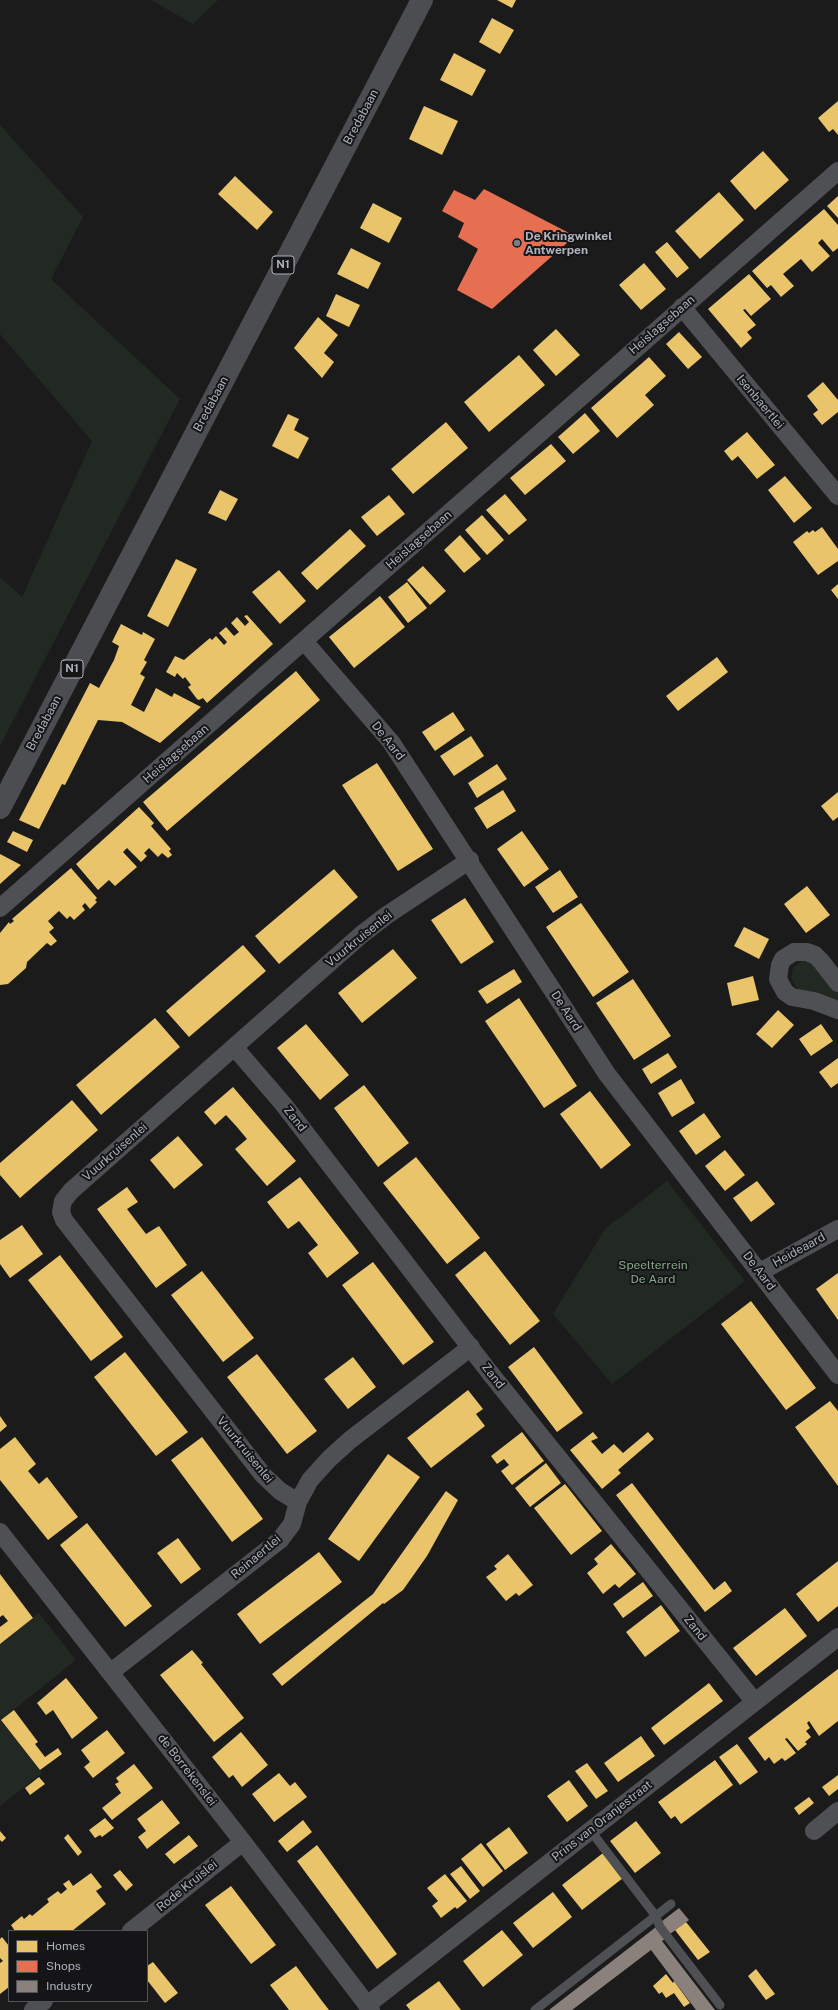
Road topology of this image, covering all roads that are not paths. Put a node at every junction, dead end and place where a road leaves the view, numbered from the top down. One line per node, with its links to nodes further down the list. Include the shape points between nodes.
1 (422, 0): 6 (main road, Bredabaan / N1)
2 (838, 171): 3 (street, Heislagsebaan)
3 (682, 307): 4 (street, Isenbaertlei); 5 (street, Heislagsebaan)
4 (838, 496)
5 (304, 641): 7 (street, De Aard, via 391,742); 8 (street, Heislagsebaan)
6 (0, 808)
7 (470, 860): 11 (street, Vuurkruisenlei, via 361,935); 13 (street, De Aard, via 607,1074)
8 (0, 908)
9 (838, 983): 10 (street, via 821,961 808,952 794,952 780,964 778,978 785,992 792,997 814,1001)
10 (838, 1010)
11 (235, 1048): 14 (street, Zand, via 289,1111); 16 (street, Vuurkruisenlei, via 71,1191 62,1201 61,1212 64,1220 263,1475 280,1491)
12 (838, 1229): 13 (street, Heideaard)
13 (760, 1272): 15 (street, De Aard)
14 (471, 1348): 16 (street, Reinaertlei, via 334,1454 310,1480); 20 (street, Zand)
15 (838, 1375)
16 (298, 1502): 19 (street, Reinaertlei, via 292,1524 280,1540)
17 (0, 1532): 19 (street, de Borrekenslei)
18 (838, 1637): 20 (street, Prins van Oranjestraat)
19 (111, 1672): 24 (street, de Borrekenslei)
20 (754, 1701): 22 (street, Prins van Oranjestraat)
21 (838, 1811): 23 (street)
22 (590, 1830): 26 (lane); 30 (street, Prins van Oranjestraat)
23 (814, 1831)
24 (243, 1842): 27 (street, Rode Kruislei); 30 (street, de Borrekenslei)
25 (671, 1904): 26 (lane)
26 (655, 1915): 29 (lane, via 660,1927); 32 (lane)
27 (132, 1930)
28 (43, 2002): 31 (street)
29 (720, 2005)
30 (369, 2008)
31 (33, 2010)
32 (534, 2010)

